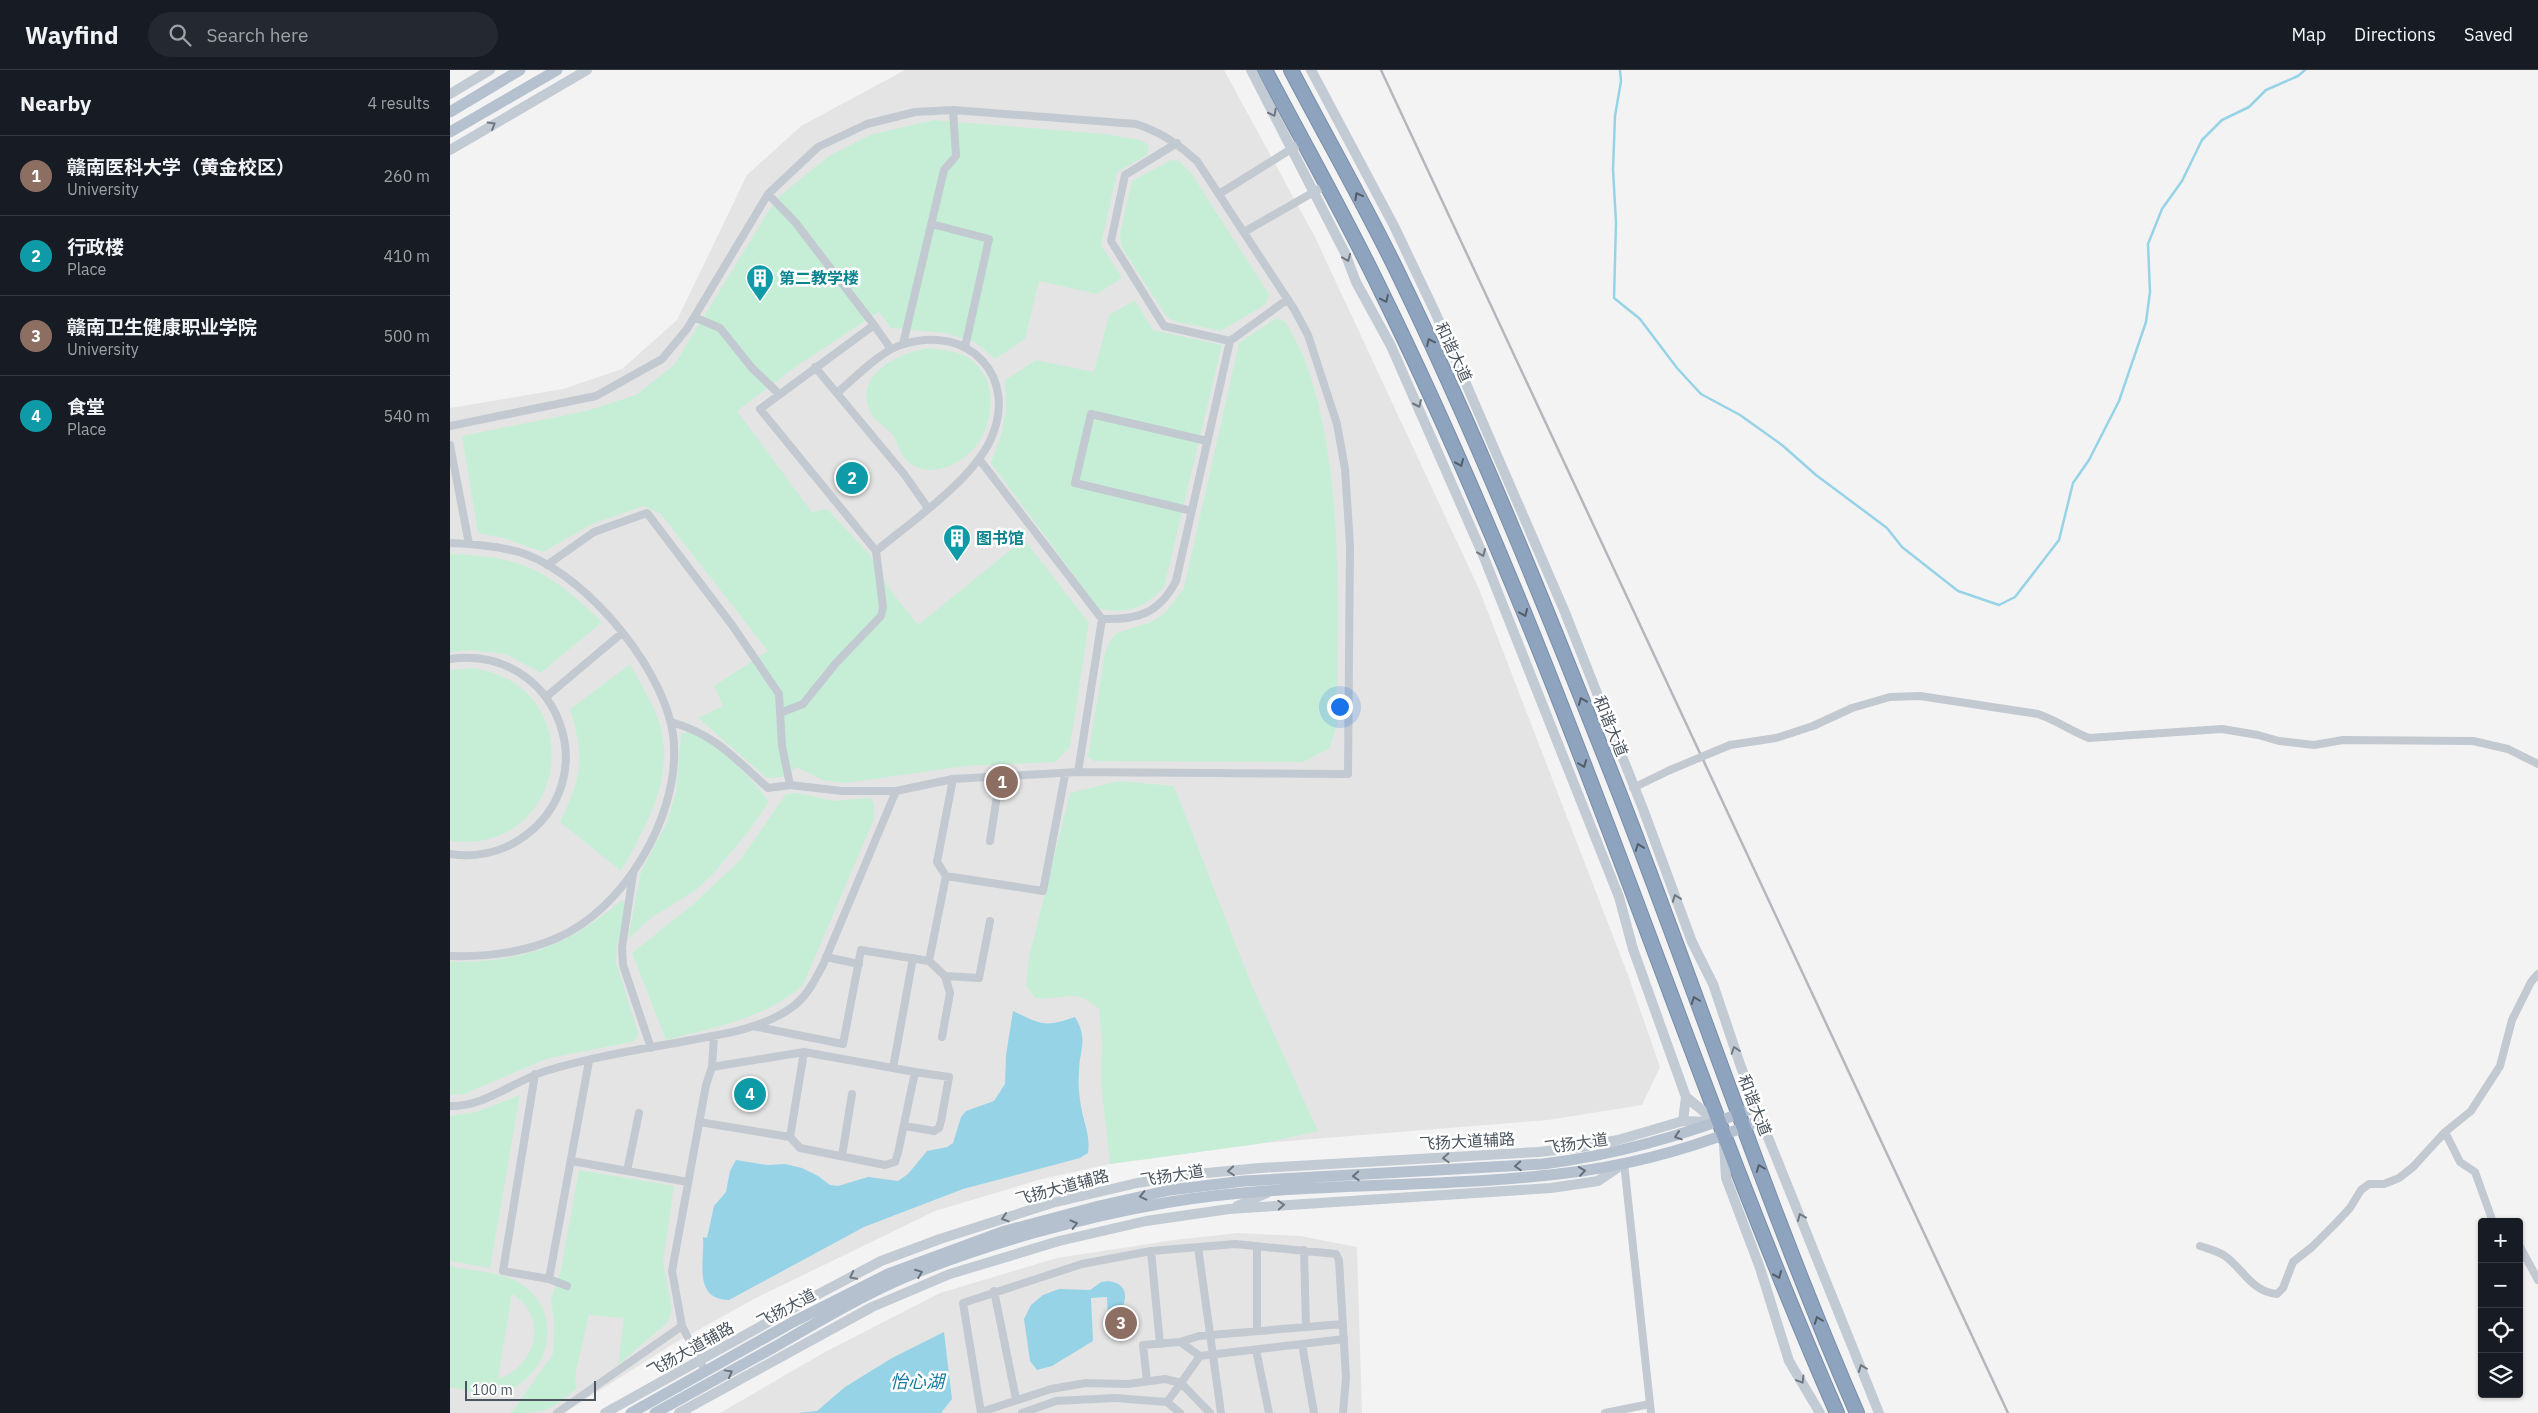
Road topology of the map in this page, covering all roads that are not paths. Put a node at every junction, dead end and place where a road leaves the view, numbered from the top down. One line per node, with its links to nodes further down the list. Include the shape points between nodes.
1 (490, 70): 11 (street)
2 (520, 70): 13 (main road)
3 (557, 70): 14 (main road)
4 (578, 70): 10 (street)
5 (587, 70): 10 (street)
6 (1251, 70): 16 (street, one-way to 16)
7 (1266, 70): 16 (highway)
8 (1291, 70): 84 (highway, 和谐大道, one-way to 8, via 1620,795 1464,414 1396,268)
9 (1311, 70): 55 (street, via 1394,226 1475,401 1564,610)
10 (568, 82): 17 (street, one-way to 10)
11 (450, 94)
12 (953, 110): 15 (street, via 1136,124); 19 (street, via 915,112 867,124 818,148); 21 (street, via 956,156 944,170)
13 (450, 112)
14 (450, 132)
15 (1177, 143): 20 (street, via 1198,161); 26 (street, via 1125,175 1110,241 1164,326)
16 (1298, 146): 18 (highway); 20 (street)
17 (450, 150)
18 (1320, 189): 22 (street); 80 (street, one-way to 80, via 1356,282 1391,346 1483,555 1619,896 1633,949); 89 (highway, one-way to 89, via 1381,290 1441,418 1529,626)
19 (768, 194): 24 (street); 25 (street, via 795,222)
20 (1219, 194): 22 (street)
21 (932, 224): 27 (street); 28 (street, via 989,239)
22 (1244, 232): 23 (street)
23 (1288, 299): 26 (street); 50 (street, via 1308,335 1320,370 1337,424 1345,469 1350,545 1348,774)
24 (694, 317): 32 (street, via 720,328 752,368); 33 (street, via 662,359 596,396)
25 (874, 325): 29 (street); 30 (street)
26 (1230, 341): 34 (street)
27 (903, 344): 28 (street, via 924,340); 29 (street)
28 (965, 347): 36 (street, via 987,365 998,387 995,425)
29 (891, 349): 31 (street)
30 (815, 367): 31 (street); 32 (street)
31 (836, 393): 37 (street)
32 (780, 394): 41 (street, via 760,409)
33 (450, 426)
34 (1208, 441): 38 (street); 38 (street, via 1091,414 1075,483)
35 (450, 445): 40 (street)
36 (979, 460): 37 (street); 43 (street)
37 (928, 508): 41 (street)
38 (1192, 511): 43 (street, via 1176,581 1162,602 1130,618)
39 (450, 543): 40 (street)
40 (469, 544): 42 (street, via 524,554)
41 (876, 551): 47 (street, via 881,576 882,616 836,663 803,704)
42 (547, 565): 44 (street, via 581,588); 47 (street, via 594,532 647,513 761,665 778,694)
43 (1102, 619): 50 (street)
44 (622, 633): 46 (street); 48 (street, via 654,681)
45 (450, 659): 46 (street, via 490,660 513,668)
46 (546, 696): 58 (street, via 560,721 566,745 566,770 548,815 510,846 486,854)
47 (780, 713): 54 (street, via 782,746)
48 (671, 722): 54 (street, via 711,737 768,788); 59 (street, via 674,755 662,820)
49 (2538, 764): 55 (street, bridge, via 2508,748 2473,741 2343,740 2314,745 2222,729 2089,738 2038,714 1920,696 1880,700 1776,738 1730,745)
50 (1078, 772): 51 (street)
51 (1065, 775): 52 (street); 60 (street, via 1043,891)
52 (1000, 776): 53 (street); 57 (street)
53 (953, 779): 56 (street); 60 (street, via 937,862)
54 (790, 784): 56 (street, via 842,791)
55 (1633, 788): 82 (street, one-way to 55, via 1713,984 1692,942)
56 (896, 791): 63 (street)
57 (990, 842)
58 (450, 854)
59 (634, 874): 62 (street, via 606,904 558,938 495,955); 72 (street, via 622,947 623,966)
60 (946, 876): 65 (street)
61 (990, 921): 68 (street, via 979,978)
62 (450, 956)
63 (826, 957): 66 (street); 69 (street, via 810,988 792,1008)
64 (913, 958): 65 (street); 66 (street, via 860,950); 76 (street)
65 (929, 961): 68 (street)
66 (858, 964): 69 (street, via 843,1044)
67 (2538, 974): 90 (street, via 2512,1020 2500,1066 2490,1086 2471,1111)
68 (945, 976): 71 (street, via 950,993)
69 (753, 1026): 70 (street)
70 (714, 1036): 72 (street); 75 (street)
71 (942, 1037)
72 (651, 1048): 74 (street)
73 (804, 1052): 75 (street); 76 (street); 91 (street)
74 (589, 1061): 78 (street); 93 (street)
75 (712, 1067): 87 (street)
76 (893, 1068): 77 (street)
77 (915, 1072): 88 (street); 88 (street, via 949,1077 941,1122 934,1131)
78 (535, 1074): 81 (street, via 481,1101); 114 (street, via 503,1271)
79 (852, 1094): 92 (street)
80 (1686, 1097): 86 (street); 89 (street)
81 (450, 1106)
82 (1756, 1107): 84 (main road, 飞扬大道); 85 (street)
83 (639, 1113): 96 (street)
84 (1742, 1120): 85 (main road, 飞扬大道); 89 (main road, 飞扬大道); 161 (highway, 和谐大道, one-way to 84)
85 (1761, 1120): 162 (street, one-way to 85)
86 (1683, 1121): 89 (street, 飞扬大道辅路); 95 (street, 飞扬大道辅路, one-way to 95, via 1650,1132 1573,1148)
87 (699, 1122): 91 (street); 99 (street)
88 (905, 1126): 92 (street, via 895,1162 885,1165)
89 (1721, 1129): 94 (main road, 飞扬大道); 98 (main road, 飞扬大道, one-way to 98, via 1584,1159 1542,1164); 159 (street, one-way to 159, via 1726,1178 1790,1361); 160 (highway, one-way to 160)
90 (2445, 1132): 107 (street, via 2460,1162 2475,1172); 109 (street, via 2400,1178 2384,1184 2368,1184 2361,1190 2336,1223 2293,1262 2283,1288 2277,1294 2256,1288 2226,1256)
91 (790, 1137): 92 (street, via 800,1148)
92 (842, 1156)
93 (572, 1161): 96 (street); 114 (street)
94 (1624, 1163): 101 (main road, 飞扬大道, one-way to 94, via 1540,1176); 104 (street, one-way to 94, via 1551,1188 1598,1180); 142 (street)
95 (1260, 1168): 97 (street, 飞扬大道辅路, one-way to 97); 98 (street)
96 (627, 1171): 99 (street)
97 (1196, 1174): 100 (street); 102 (street, 飞扬大道辅路, via 1137,1183)
98 (1302, 1178): 100 (main road, 飞扬大道)
99 (688, 1182): 123 (street, via 672,1271)
100 (1170, 1190): 103 (main road, 飞扬大道, one-way to 103)
101 (1271, 1191): 104 (street); 105 (main road, 飞扬大道, via 1171,1202)
102 (1052, 1203): 103 (street); 119 (street, 飞扬大道辅路, one-way to 119, via 881,1262)
103 (1099, 1206): 121 (main road, 飞扬大道, via 1005,1231 888,1274)
104 (1229, 1209): 106 (street)
105 (1124, 1211): 106 (street); 115 (main road, 飞扬大道, one-way to 105, via 1009,1240)
106 (1165, 1218): 120 (street, via 1010,1254 950,1274)
107 (2492, 1218)
108 (1257, 1246): 110 (street); 111 (street); 125 (street)
109 (2200, 1246)
110 (1198, 1247): 112 (street); 126 (street)
111 (1304, 1250): 122 (street, via 1336,1254); 124 (street)
112 (1151, 1252): 118 (street, via 1082,1264); 130 (street)
113 (2523, 1252): 116 (street)
114 (549, 1278): 117 (street)
115 (900, 1280): 120 (street); 132 (main road, 飞扬大道)
116 (2538, 1280)
117 (567, 1286)
118 (994, 1291): 140 (street); 144 (street, via 963,1303)
119 (815, 1296): 121 (street); 136 (street, 飞扬大道辅路)
120 (872, 1307): 127 (street)
121 (793, 1322): 136 (main road, 飞扬大道)
122 (1343, 1324): 124 (street); 128 (street)
123 (682, 1326): 136 (street); 145 (street)
124 (1306, 1327): 125 (street)
125 (1256, 1331): 126 (street)
126 (1210, 1335): 129 (street); 134 (street)
127 (817, 1336): 132 (street); 149 (street)
128 (1344, 1339): 131 (street); 156 (street, via 1346,1378)
129 (1180, 1342): 130 (street); 135 (street)
130 (1160, 1344): 137 (street, via 1143,1345)
131 (1302, 1344): 133 (street); 155 (street)
132 (777, 1346): 138 (main road, 飞扬大道, one-way to 132)
133 (1256, 1350): 134 (street); 154 (street)
134 (1213, 1355): 135 (street); 153 (street)
135 (1200, 1356): 139 (street)
136 (703, 1366): 138 (street); 143 (main road, 飞扬大道); 146 (street, 飞扬大道辅路)
137 (1147, 1380): 139 (street, via 1165,1379); 140 (street, via 1128,1384 1086,1382)
138 (711, 1382): 148 (main road, 飞扬大道)
139 (1180, 1383): 141 (street); 152 (street)
140 (1016, 1399): 144 (street)
141 (1167, 1402): 150 (street, via 1115,1398 1056,1401); 151 (street)
142 (1650, 1404): 157 (street); 158 (street)
143 (636, 1410): 147 (street)
144 (981, 1412)
145 (557, 1413)
146 (605, 1413)
147 (616, 1413)
148 (655, 1413)
149 (680, 1413)
150 (1022, 1413)
151 (1180, 1413)
152 (1210, 1413)
153 (1221, 1413)
154 (1269, 1413)
155 (1314, 1413)
156 (1343, 1413)
157 (1605, 1413)
158 (1651, 1413)
159 (1820, 1413)
160 (1836, 1413)
161 (1857, 1413)
162 (1880, 1413)

